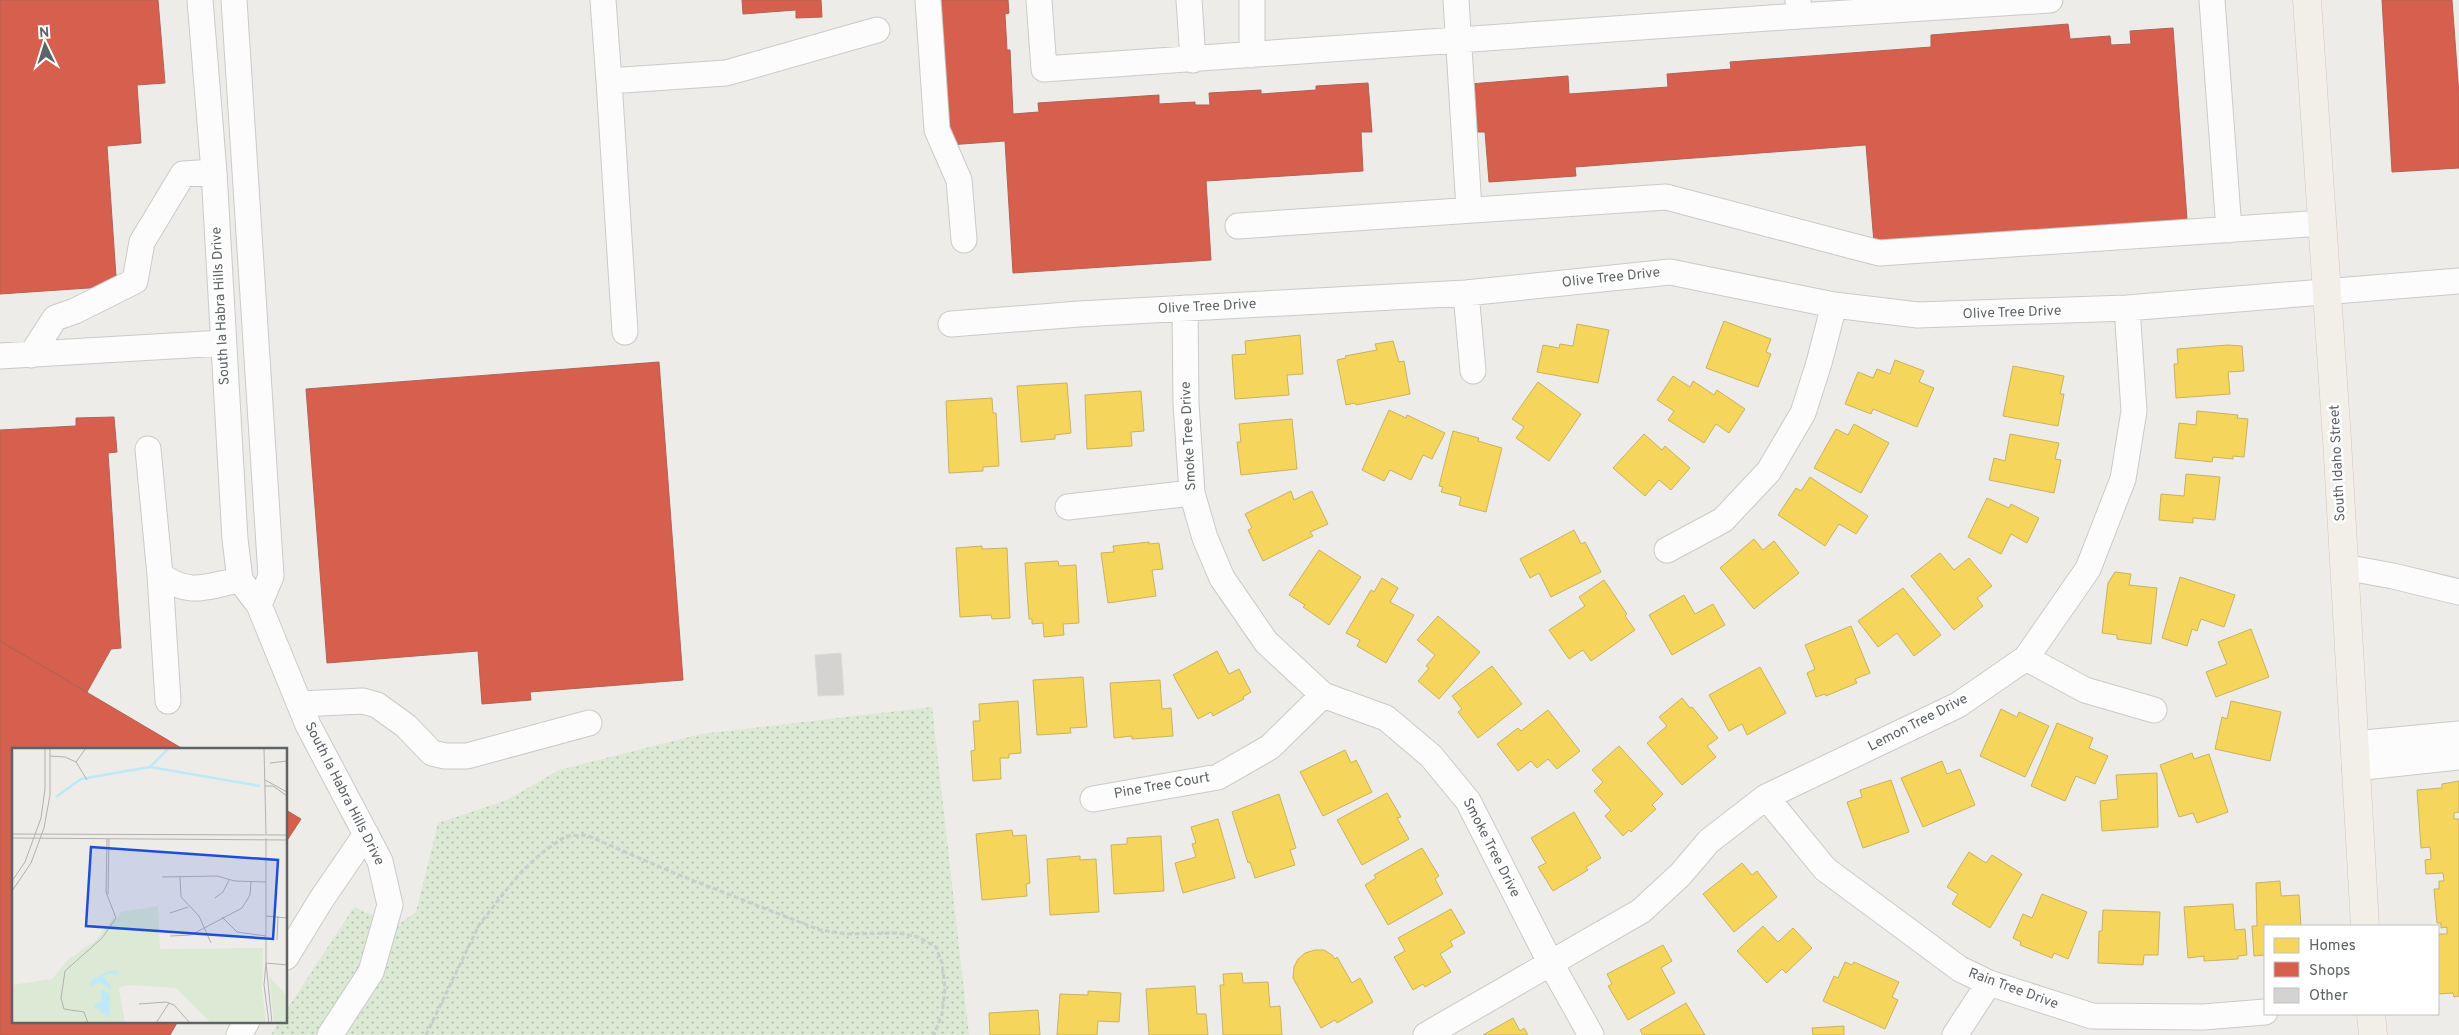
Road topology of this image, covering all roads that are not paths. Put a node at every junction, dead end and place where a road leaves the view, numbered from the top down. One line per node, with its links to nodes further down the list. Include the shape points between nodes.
1 (200, 0): 18 (street, South la Habra Hills Drive)
2 (234, 0): 44 (street, via 270,576)
3 (603, 0): 17 (street)
4 (928, 0): 23 (street, via 937,130 959,180)
5 (1039, 0): 16 (street, via 1044,69)
6 (1189, 0): 16 (street)
7 (1252, 0): 15 (street)
8 (1456, 0): 14 (street)
9 (2050, 0): 12 (street)
10 (2212, 0): 22 (street)
11 (2307, 0): 20 (main road, South Idaho Street)
12 (1798, 8): 14 (street)
13 (878, 30): 17 (street, via 726,73)
14 (1458, 40): 15 (street); 19 (street)
15 (1252, 55): 16 (street)
16 (1193, 60)
17 (609, 81): 31 (street)
18 (214, 172): 32 (street, South la Habra Hills Drive); 33 (street, via 183,174 142,242 135,281 75,312 55,318)
19 (1469, 209): 21 (street); 22 (street, via 1666,197 1879,253)
20 (2322, 223): 22 (street); 26 (main road, South Idaho Street)
21 (1238, 226)
22 (2229, 230)
23 (964, 240)
24 (2459, 281): 26 (street, Olive Tree Drive)
25 (1466, 292): 27 (street, Olive Tree Drive, via 1670,272); 28 (street, Olive Tree Drive); 35 (street)
26 (2327, 292): 29 (street, Olive Tree Drive); 40 (main road, South Idaho Street)
27 (1834, 304): 29 (street, Olive Tree Drive, via 1918,315); 39 (street, via 1820,363 1803,413 1769,471 1723,520)
28 (1185, 308): 30 (street, Olive Tree Drive); 37 (street, Smoke Tree Drive, via 1186,403)
29 (2128, 308): 45 (street, Lemon Tree Drive, via 2134,411 2123,479 2088,569)
30 (951, 324)
31 (625, 332)
32 (223, 343): 33 (street); 42 (street, South la Habra Hills Drive)
33 (31, 355): 34 (street)
34 (0, 356)
35 (1473, 371)
36 (148, 448): 41 (street)
37 (1192, 493): 38 (street); 46 (street, Smoke Tree Drive, via 1205,538 1222,578 1266,642)
38 (1068, 507)
39 (1668, 550)
40 (2344, 567): 43 (street); 52 (main road, South Idaho Street)
41 (160, 575): 42 (street, via 188,590); 47 (street)
42 (240, 580): 44 (street, South la Habra Hills Drive)
43 (2459, 592)
44 (259, 606): 48 (street, South la Habra Hills Drive)
45 (2026, 658): 49 (street, via 2085,690); 54 (street, Lemon Tree Drive, via 1958,705)
46 (1322, 695): 55 (street, Pine Tree Court, via 1270,747 1218,777); 59 (street, Smoke Tree Drive, via 1386,718 1431,756 1468,800)
47 (168, 701)
48 (300, 704): 50 (street, via 363,701 377,705 406,726 432,753 445,756 467,756); 56 (street, South la Habra Hills Drive)
49 (2154, 710)
50 (589, 723)
51 (2459, 734): 52 (street)
52 (2354, 756): 53 (street); 57 (main road, South Idaho Street)
53 (2459, 757)
54 (1766, 797): 59 (street, Lemon Tree Drive, via 1709,841 1680,875 1641,911); 60 (street, Rain Tree Drive, via 1825,869 1960,969)
55 (1093, 799)
56 (366, 834): 58 (street); 65 (street, South la Habra Hills Drive, via 380,861 390,905 371,972)
57 (2365, 925)
58 (288, 954)
59 (1550, 962): 66 (street, Lemon Tree Drive); 67 (street, Smoke Tree Drive)
60 (1990, 983): 61 (street, Rain Tree Drive, via 2092,1016 2203,1017); 68 (street)
61 (2264, 1012)
62 (2371, 1015): 69 (main road)
63 (247, 1022): 64 (street)
64 (239, 1035)
65 (330, 1035)
66 (1426, 1035)
67 (1591, 1035)
68 (1955, 1035)
69 (2373, 1035)

